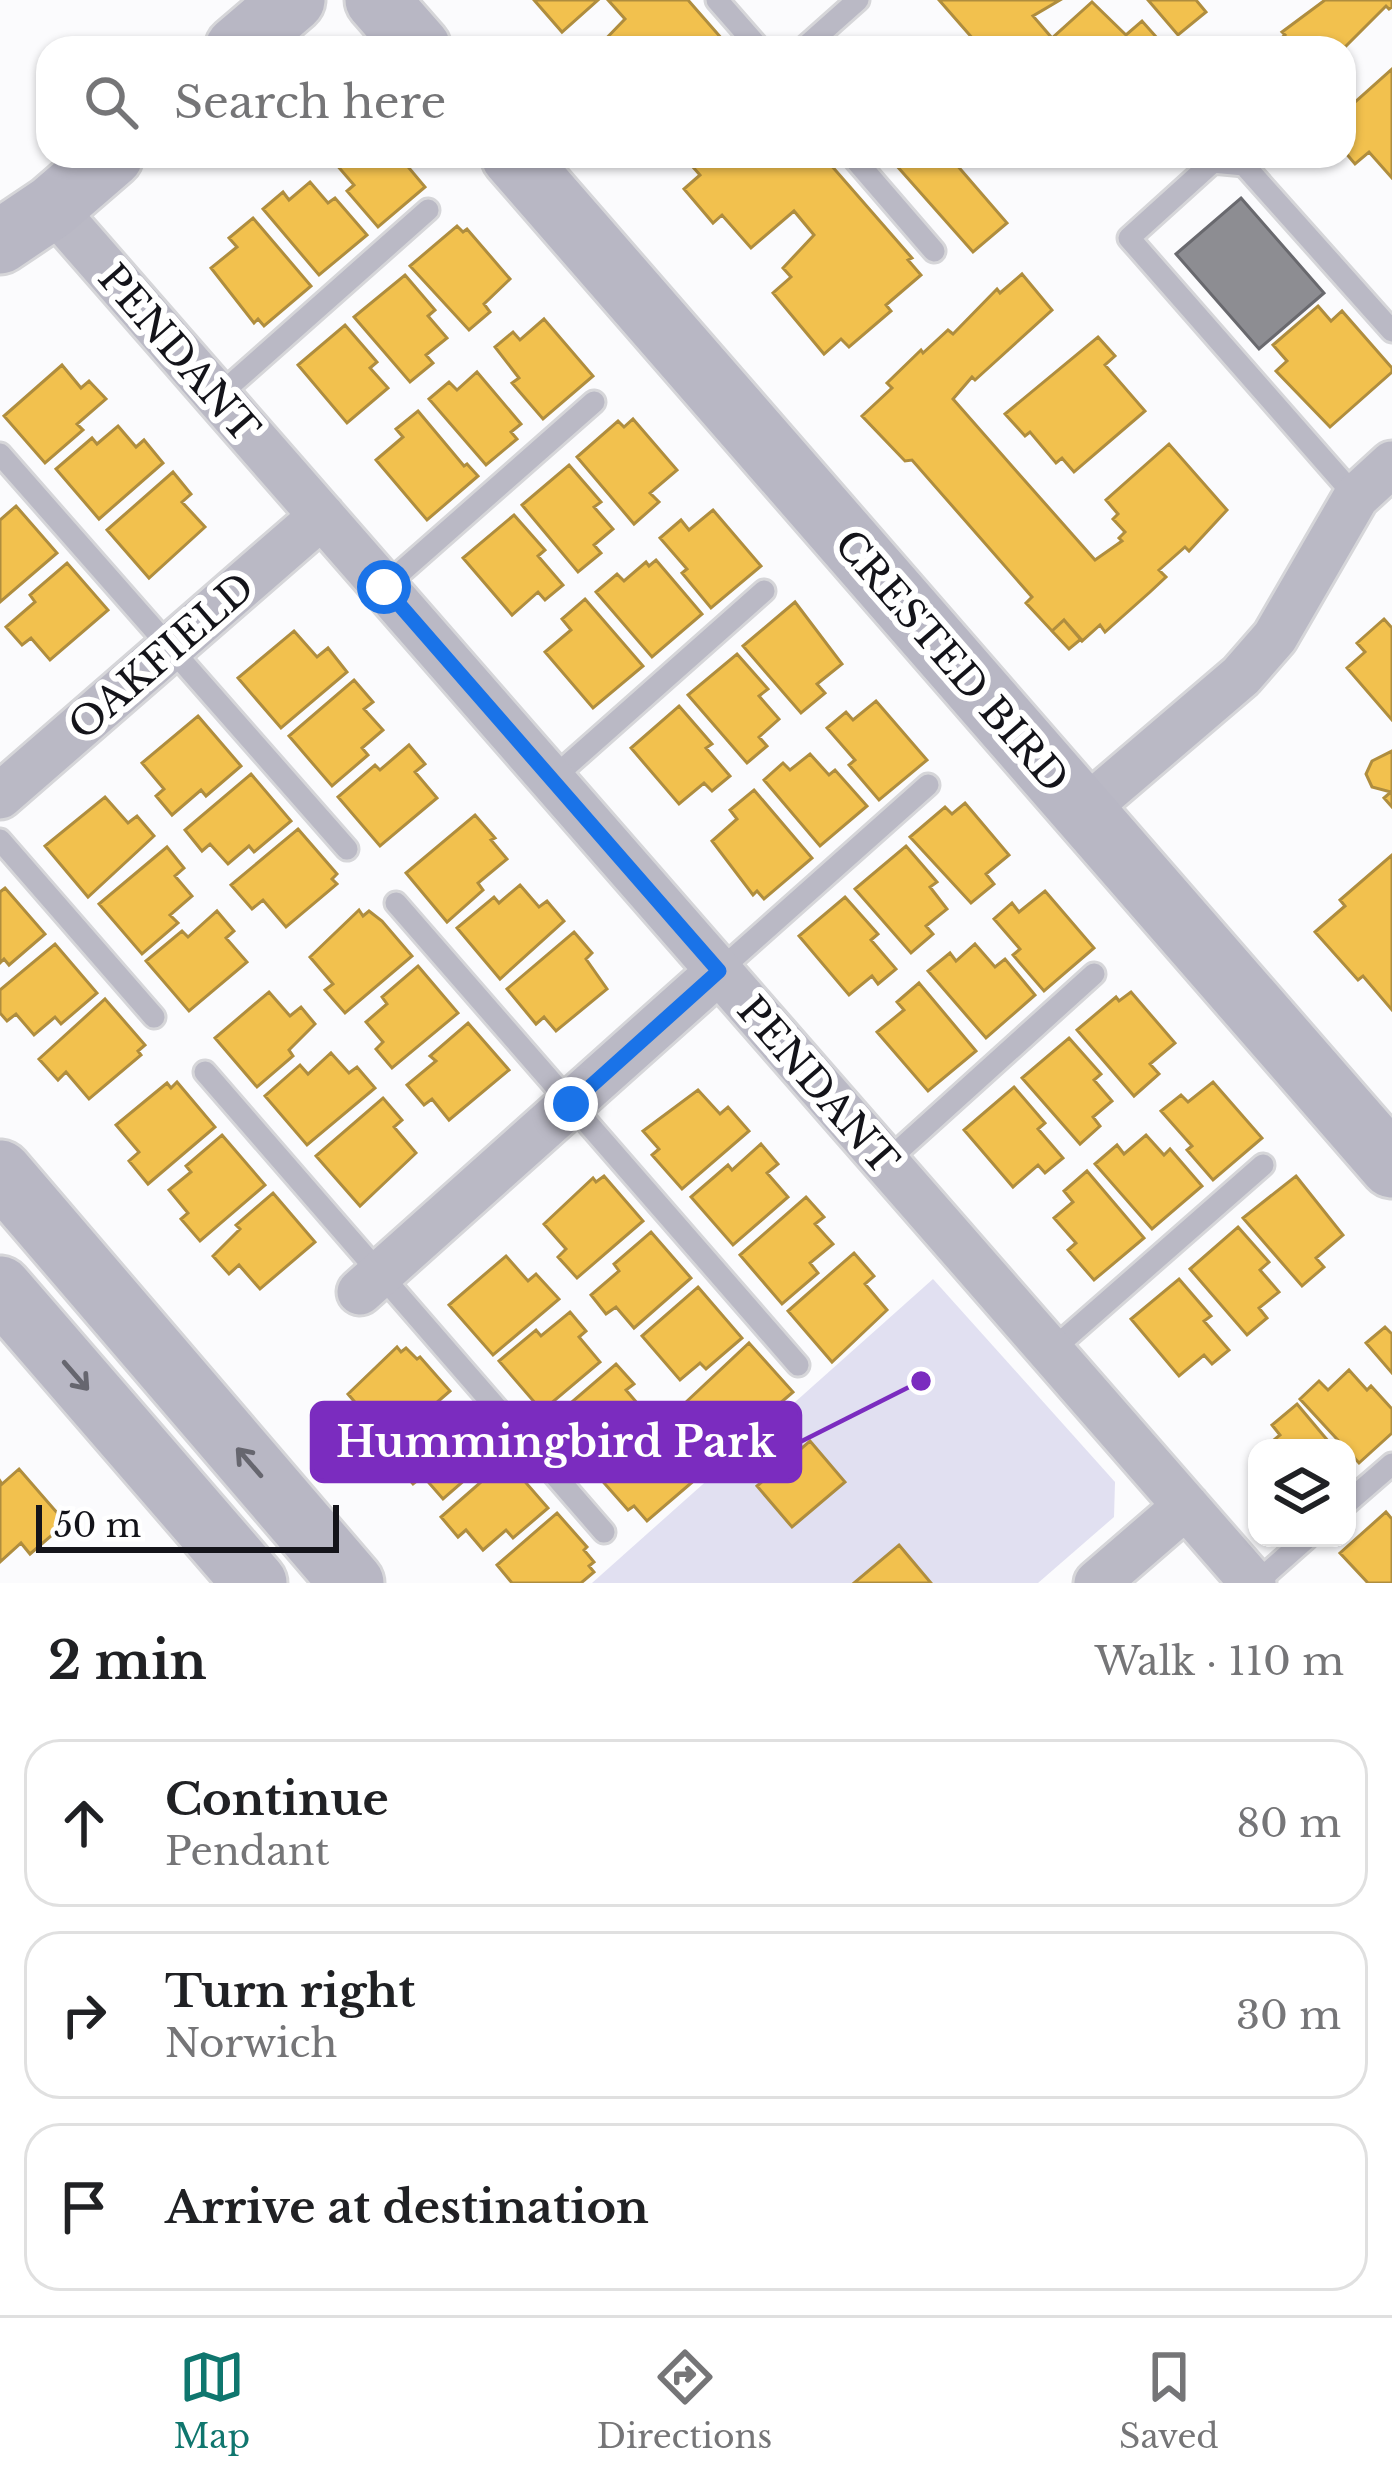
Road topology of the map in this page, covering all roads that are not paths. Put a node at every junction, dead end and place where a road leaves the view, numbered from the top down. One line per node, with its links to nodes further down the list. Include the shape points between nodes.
1 (293, 0): 5 (street)
2 (377, 0): 6 (street)
3 (717, 0): 7 (lane)
4 (858, 0): 8 (lane)
5 (251, 36)
6 (408, 36)
7 (748, 36)
8 (818, 36)
9 (97, 168): 14 (street)
10 (523, 168): 32 (street, CRESTED BIRD)
11 (862, 168): 17 (lane)
12 (1206, 168): 24 (lane, via 1129,238)
13 (1247, 168): 19 (lane)
14 (52, 207): 16 (street); 18 (street); 20 (street, PENDANT)
15 (428, 210): 20 (lane)
16 (0, 242)
17 (934, 251)
18 (0, 267)
19 (1392, 331)
20 (217, 397): 25 (street, PENDANT)
21 (594, 402): 26 (lane)
22 (0, 454): 28 (lane)
23 (1392, 464): 24 (street)
24 (1356, 496): 32 (street, via 1264,650)
25 (322, 516): 26 (street, PENDANT); 28 (street, OAKFIELD)
26 (384, 587): 29 (street, PENDANT)
27 (764, 591): 29 (lane)
28 (170, 648): 31 (street, OAKFIELD); 34 (lane)
29 (552, 779): 36 (street, PENDANT)
30 (928, 784): 36 (lane)
31 (0, 796)
32 (1083, 811): 43 (street, CRESTED BIRD)
33 (0, 840): 38 (lane)
34 (347, 849)
35 (396, 903): 40 (lane)
36 (719, 971): 40 (street); 41 (street, PENDANT)
37 (1094, 974): 41 (lane)
38 (154, 1017)
39 (205, 1072): 45 (lane)
40 (571, 1104): 45 (street); 48 (lane)
41 (886, 1162): 47 (street, PENDANT)
42 (1263, 1165): 47 (lane)
43 (1392, 1166)
44 (0, 1172): 55 (street, one-way to 44)
45 (370, 1283): 52 (lane)
46 (0, 1288): 54 (street, one-way to 54)
47 (1051, 1351): 51 (street, PENDANT)
48 (797, 1365)
49 (1392, 1464): 50 (lane)
50 (1356, 1495)
51 (1186, 1506): 56 (street); 57 (street, PENDANT)
52 (604, 1532)
53 (1296, 1547): 57 (lane)
54 (255, 1583)
55 (352, 1583)
56 (1097, 1583)
57 (1254, 1583)

